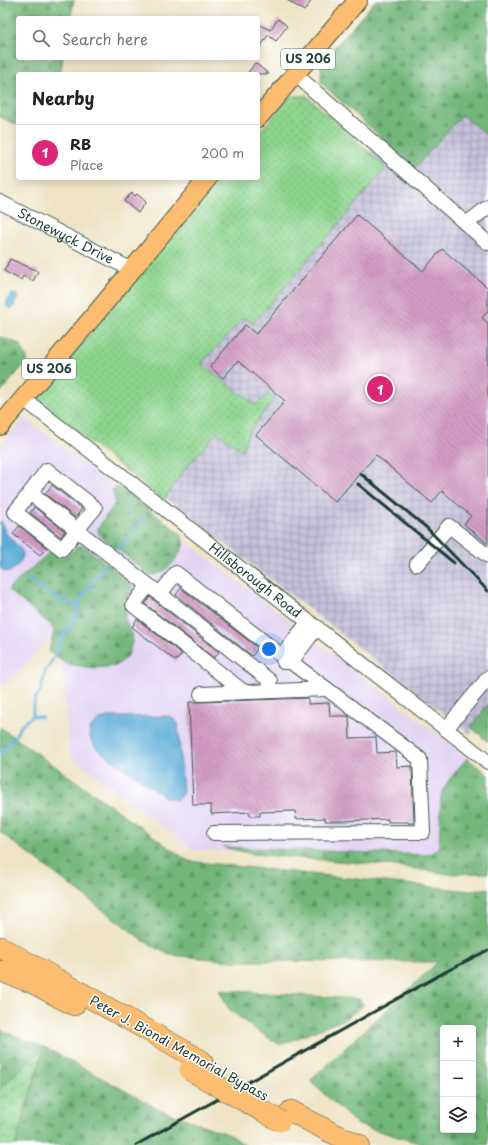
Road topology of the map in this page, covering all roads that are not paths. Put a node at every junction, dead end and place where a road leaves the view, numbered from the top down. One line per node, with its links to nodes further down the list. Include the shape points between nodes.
1 (358, 0): 2 (main road, US 206)
2 (295, 74): 3 (main road, US 206); 7 (street)
3 (260, 116)
4 (206, 180): 9 (main road, US 206)
5 (0, 202): 9 (street, Stonewyck Drive)
6 (488, 207): 7 (street)
7 (466, 224): 8 (street)
8 (488, 243)
9 (132, 270): 10 (main road, US 206)
10 (24, 399): 11 (main road, US 206); 17 (street, Hillsborough Road)
11 (0, 426)
12 (30, 493): 13 (street); 13 (street, via 15,512 62,549); 13 (street, via 47,470 95,508)
13 (77, 530): 16 (street)
14 (488, 556): 15 (street, via 449,526)
15 (417, 564)
16 (154, 590): 18 (street, via 176,573); 20 (street); 22 (street, via 133,605)
17 (313, 624): 18 (street); 24 (street, Hillsborough Road)
18 (286, 660): 20 (street); 21 (street)
19 (488, 678): 24 (street)
20 (266, 686): 21 (street); 22 (street)
21 (326, 689): 26 (street, via 420,759 423,832)
22 (244, 692): 23 (street)
23 (201, 694)
24 (446, 728): 25 (street, Hillsborough Road)
25 (488, 762)
26 (214, 833)
27 (0, 947): 29 (highway, Peter J. Biondi Memorial Bypass)
28 (0, 971): 29 (highway, Peter J. Biondi Memorial Bypass, via 50,992 127,1034)
29 (196, 1066): 30 (highway, Peter J. Biondi Memorial Bypass)
30 (285, 1116): 31 (highway, Peter J. Biondi Memorial Bypass); 32 (highway, Peter J. Biondi Memorial Bypass)
31 (327, 1145)
32 (359, 1145)

